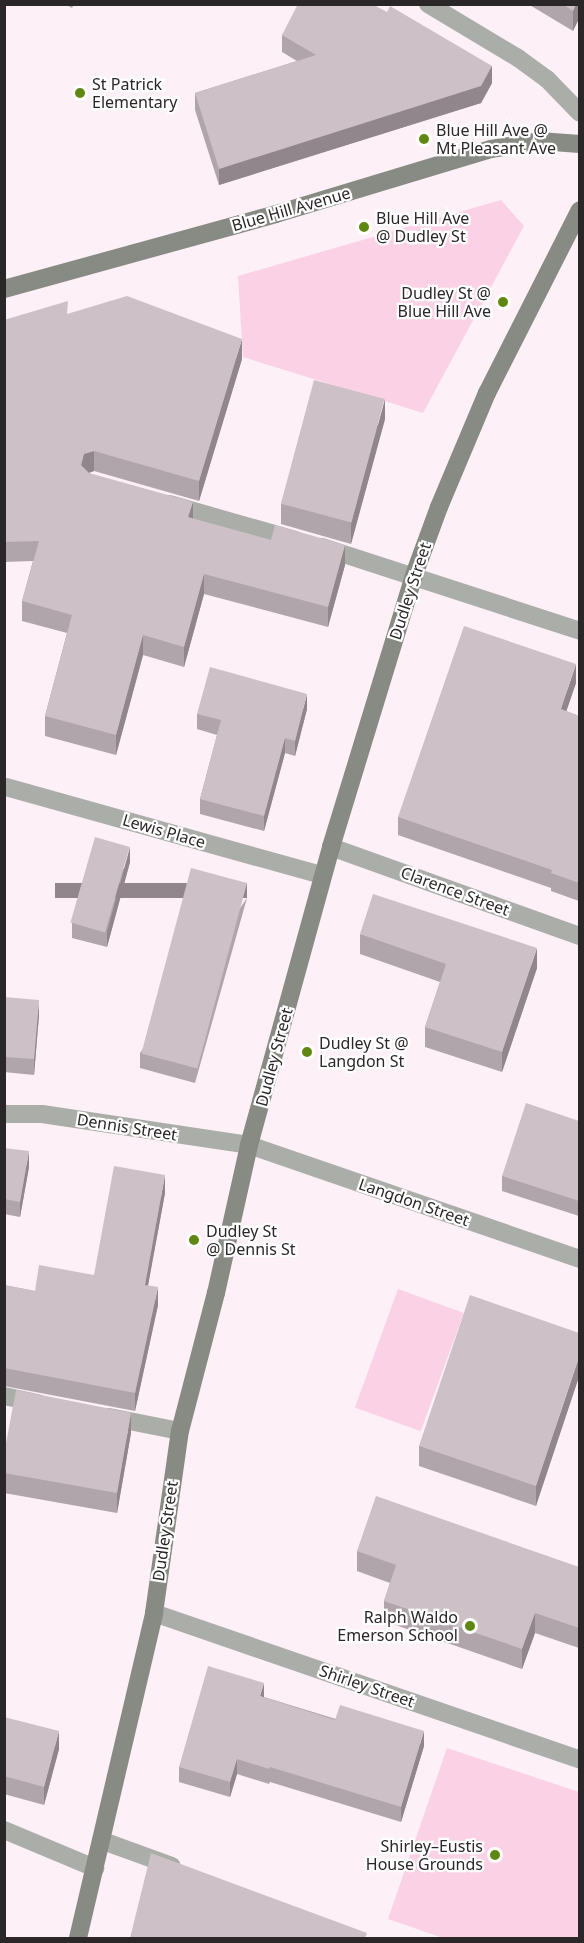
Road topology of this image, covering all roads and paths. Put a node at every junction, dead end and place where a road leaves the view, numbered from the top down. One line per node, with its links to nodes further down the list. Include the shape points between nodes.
1 (428, 4): 2 (street, via 518,58 547,79)
2 (579, 113)
3 (579, 144): 5 (main road, Blue Hill Avenue, via 539,141 492,149)
4 (579, 210): 7 (main road, Dudley Street, via 487,393)
5 (4, 289)
6 (149, 498): 7 (street)
7 (414, 575): 8 (street); 10 (main road, Dudley Street)
8 (579, 631)
9 (6, 788): 11 (street, Lewis Place)
10 (331, 847): 11 (main road, Dudley Street); 12 (street, Clarence Street)
11 (322, 875): 14 (main road, Dudley Street)
12 (579, 936)
13 (4, 1114): 14 (street, Dennis Street, via 42,1114)
14 (249, 1145): 15 (street, Langdon Street); 19 (main road, Dudley Street)
15 (579, 1259)
16 (4, 1396): 17 (street)
17 (59, 1407)
18 (92, 1414): 19 (street)
19 (180, 1431): 20 (main road, Dudley Street)
20 (154, 1613): 21 (street, Shirley Street); 23 (main road, Dudley Street)
21 (579, 1760)
22 (4, 1830): 24 (street)
23 (103, 1841): 24 (main road, Dudley Street); 25 (street)
24 (95, 1869): 26 (main road, Dudley Street)
25 (194, 1874)
26 (78, 1938)

